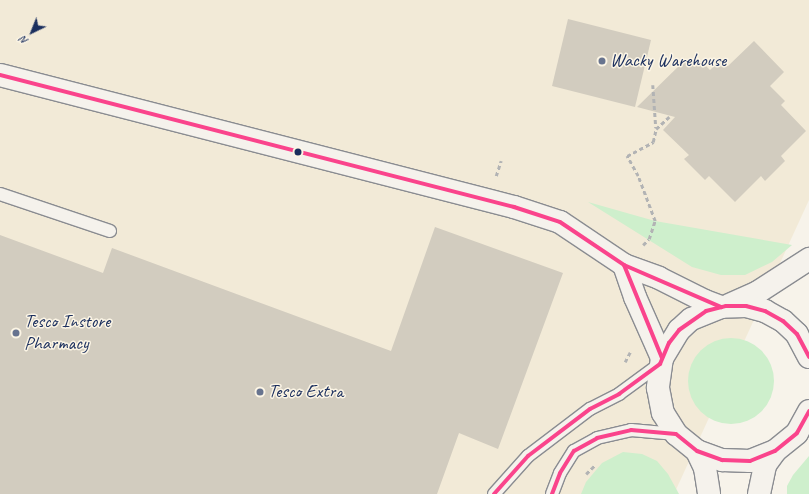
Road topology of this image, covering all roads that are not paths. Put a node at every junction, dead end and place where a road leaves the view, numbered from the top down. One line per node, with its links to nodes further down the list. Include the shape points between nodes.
1 (0, 75): 5 (street, via 514,207 560,222)
2 (0, 194): 3 (lane)
3 (110, 231)
4 (809, 259): 6 (street, via 758,292)
5 (624, 265): 6 (street, via 659,278 706,301); 9 (street)
6 (724, 306): 8 (street, via 746,306 771,314 797,334); 9 (street, via 691,319 672,339)
7 (809, 325): 8 (street)
8 (808, 354)
9 (661, 361): 12 (street, via 658,388 663,413); 15 (lane, via 619,394 590,409 528,456)
10 (809, 411): 11 (street)
11 (803, 432): 14 (street)
12 (676, 434): 13 (street); 16 (lane, via 631,430 597,438 574,451 560,473)
13 (697, 451): 14 (street, via 722,460 750,461); 17 (street, via 705,468)
14 (775, 451): 18 (street, via 765,465)
15 (494, 494)
16 (552, 494)
17 (709, 494)
18 (759, 494)

